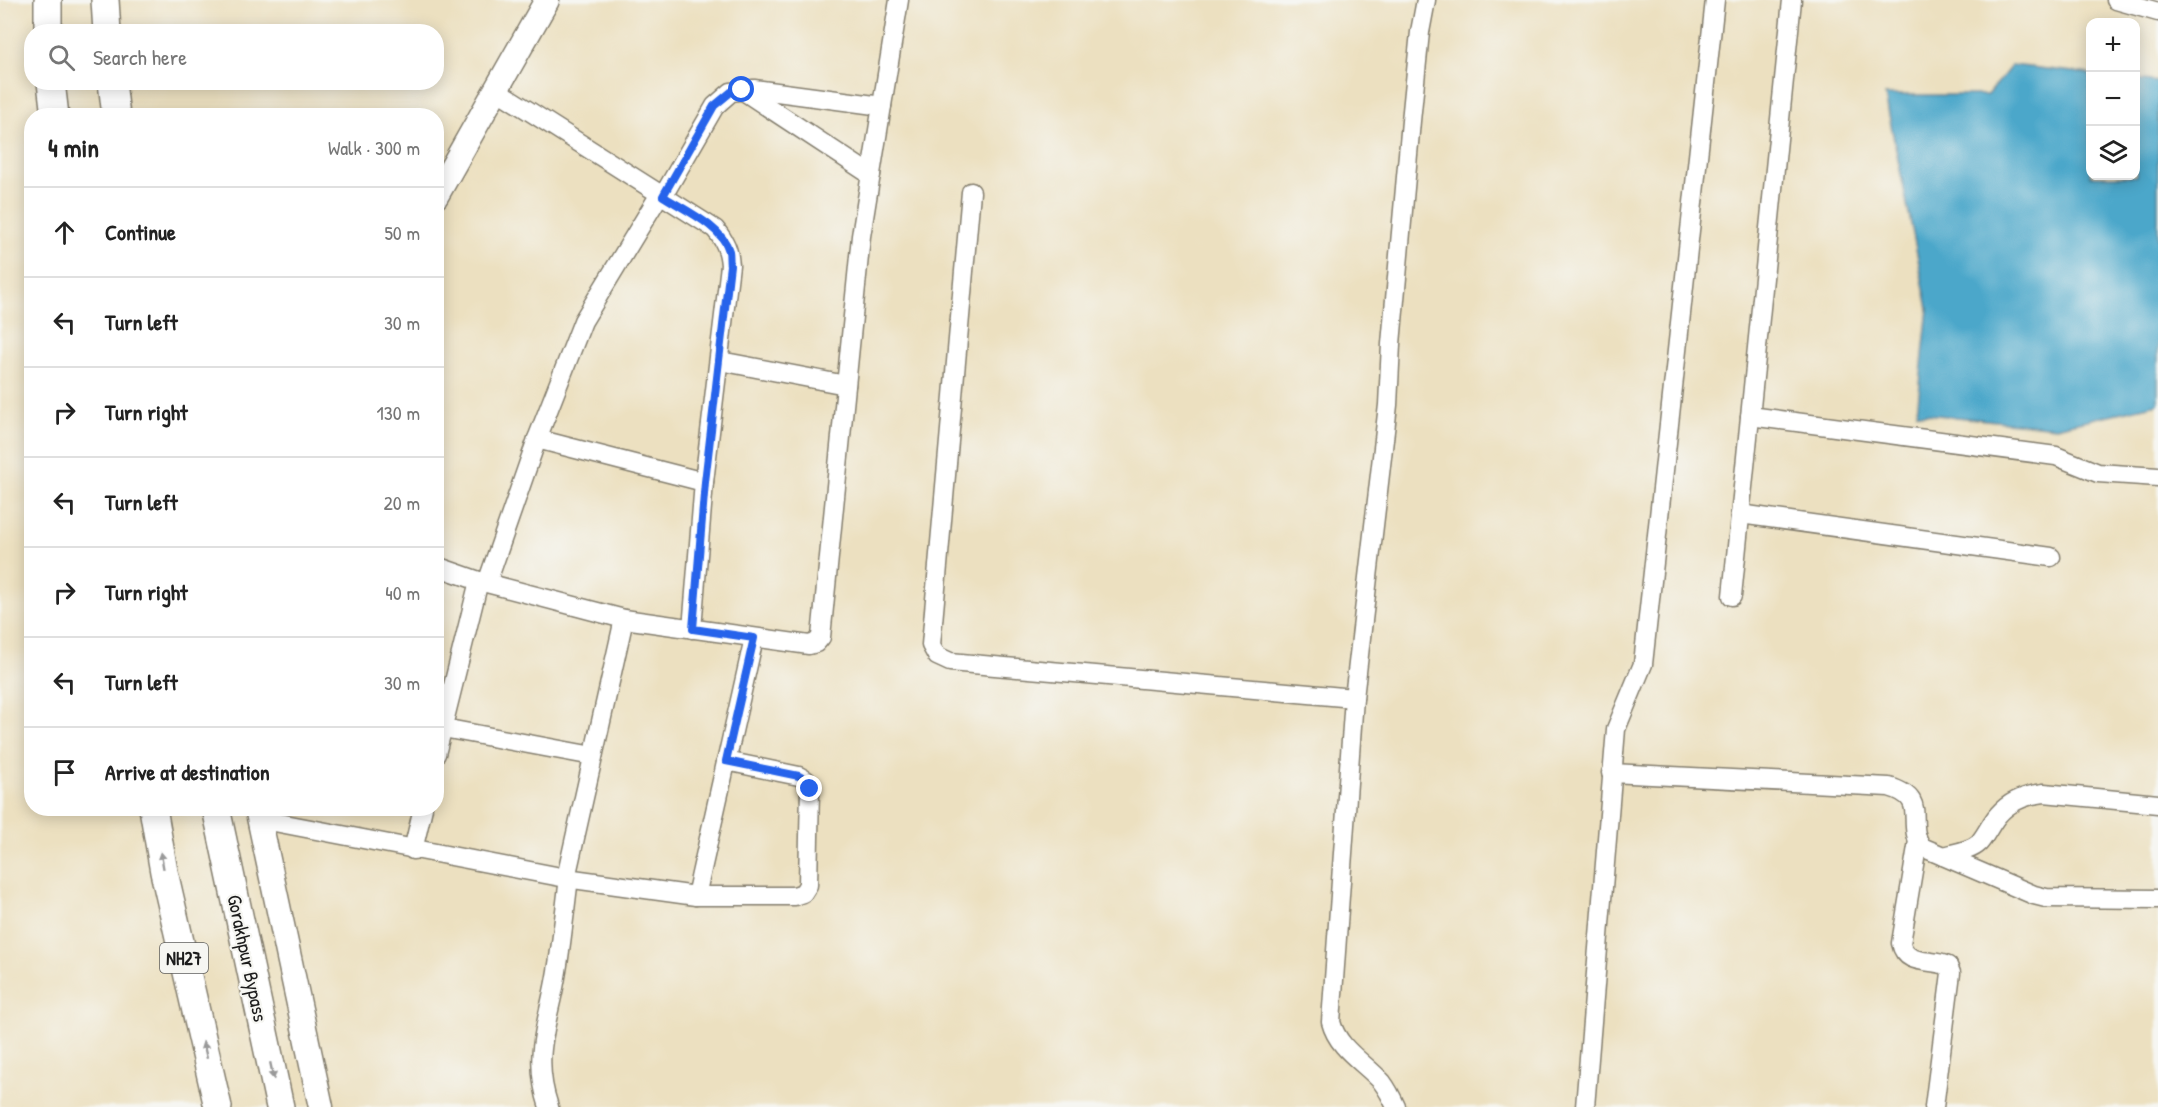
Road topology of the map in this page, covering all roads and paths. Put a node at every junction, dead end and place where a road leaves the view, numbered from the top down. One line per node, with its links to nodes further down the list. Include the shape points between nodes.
1 (48, 0): 10 (highway)
2 (105, 0): 11 (highway)
3 (547, 0): 14 (main road)
4 (899, 0): 16 (street)
5 (1426, 0): 37 (street, via 1390,344 1388,405)
6 (1715, 0): 42 (street, via 1643,664 1616,729)
7 (1792, 0): 25 (street)
8 (2116, 0): 9 (street)
9 (2158, 12)
10 (48, 24)
11 (106, 24)
12 (52, 90): 17 (highway)
13 (113, 90): 18 (highway)
14 (496, 90): 20 (main road); 22 (street)
15 (742, 90): 16 (street); 19 (street); 22 (street, via 731,92 714,106)
16 (882, 105): 19 (street)
17 (54, 108)
18 (115, 108)
19 (870, 175): 24 (street)
20 (444, 182)
21 (971, 192): 37 (street, via 931,645 937,657 950,662)
22 (662, 195): 23 (street, via 715,230 729,251); 26 (street, via 583,321)
23 (720, 362): 24 (street); 28 (street)
24 (846, 385): 36 (street, via 822,637 809,645)
25 (1750, 416): 27 (street, via 2056,456 2098,473); 29 (street)
26 (537, 439): 28 (street); 32 (street)
27 (2158, 477)
28 (705, 482): 35 (street)
29 (1740, 514): 30 (street); 33 (street)
30 (2051, 557)
31 (444, 569): 32 (street)
32 (483, 582): 34 (street); 38 (street)
33 (1732, 596)
34 (624, 619): 35 (street); 40 (street)
35 (693, 629): 36 (street)
36 (754, 638): 41 (street)
37 (1354, 698): 59 (street, via 1331,1022 1341,1044 1381,1082)
38 (444, 724)
39 (444, 728): 40 (street)
40 (593, 756): 52 (street)
41 (726, 761): 53 (street); 53 (street, via 806,780 810,789 808,885 803,893 794,896)
42 (1611, 773): 49 (street, via 1889,787 1903,791 1911,800); 60 (street)
43 (2158, 804): 51 (street, via 2030,794 2006,807 1973,847)
44 (154, 816): 55 (highway, NH27, one-way to 44)
45 (218, 816): 56 (highway, Gorakhpur Bypass, one-way to 56)
46 (258, 816): 57 (main road)
47 (267, 816): 50 (street)
48 (421, 816): 50 (street)
49 (1917, 841): 51 (street); 61 (street, via 1901,943 1903,952 1910,959 1948,966 1951,973)
50 (413, 850): 52 (street)
51 (1943, 856): 54 (street, via 2046,898)
52 (567, 878): 53 (street); 58 (street, via 557,972 540,1060 540,1076)
53 (696, 896)
54 (2158, 899)
55 (218, 1107)
56 (280, 1107)
57 (321, 1107)
58 (549, 1107)
59 (1396, 1107)
60 (1585, 1107)
61 (1934, 1107)

